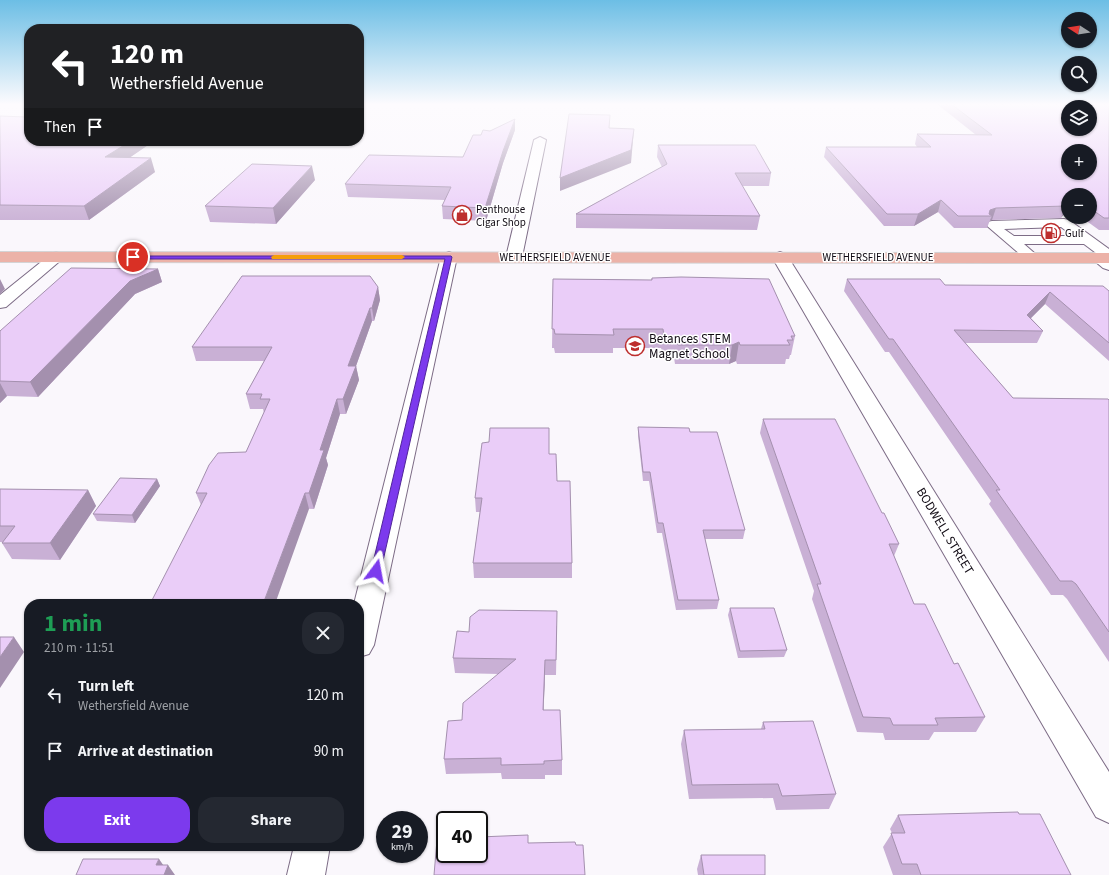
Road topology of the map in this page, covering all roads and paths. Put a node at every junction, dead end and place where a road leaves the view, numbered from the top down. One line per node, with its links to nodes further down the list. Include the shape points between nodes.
1 (539, 145): 7 (street)
2 (1012, 240): 3 (lane); 3 (lane, via 992,225 1064,223); 9 (lane)
3 (1087, 240): 10 (lane)
4 (0, 257): 5 (main road, WETHERSFIELD AVENUE)
5 (56, 257): 6 (main road, WETHERSFIELD AVENUE); 11 (street)
6 (449, 257): 7 (main road, WETHERSFIELD AVENUE); 12 (street)
7 (514, 257): 8 (main road, WETHERSFIELD AVENUE)
8 (780, 257): 9 (main road, WETHERSFIELD AVENUE); 13 (street, BODWELL STREET)
9 (1033, 258): 10 (main road, WETHERSFIELD AVENUE)
10 (1106, 259)
11 (0, 303)
12 (364, 623)
13 (1109, 805)
14 (311, 851): 15 (street)
15 (306, 875)

